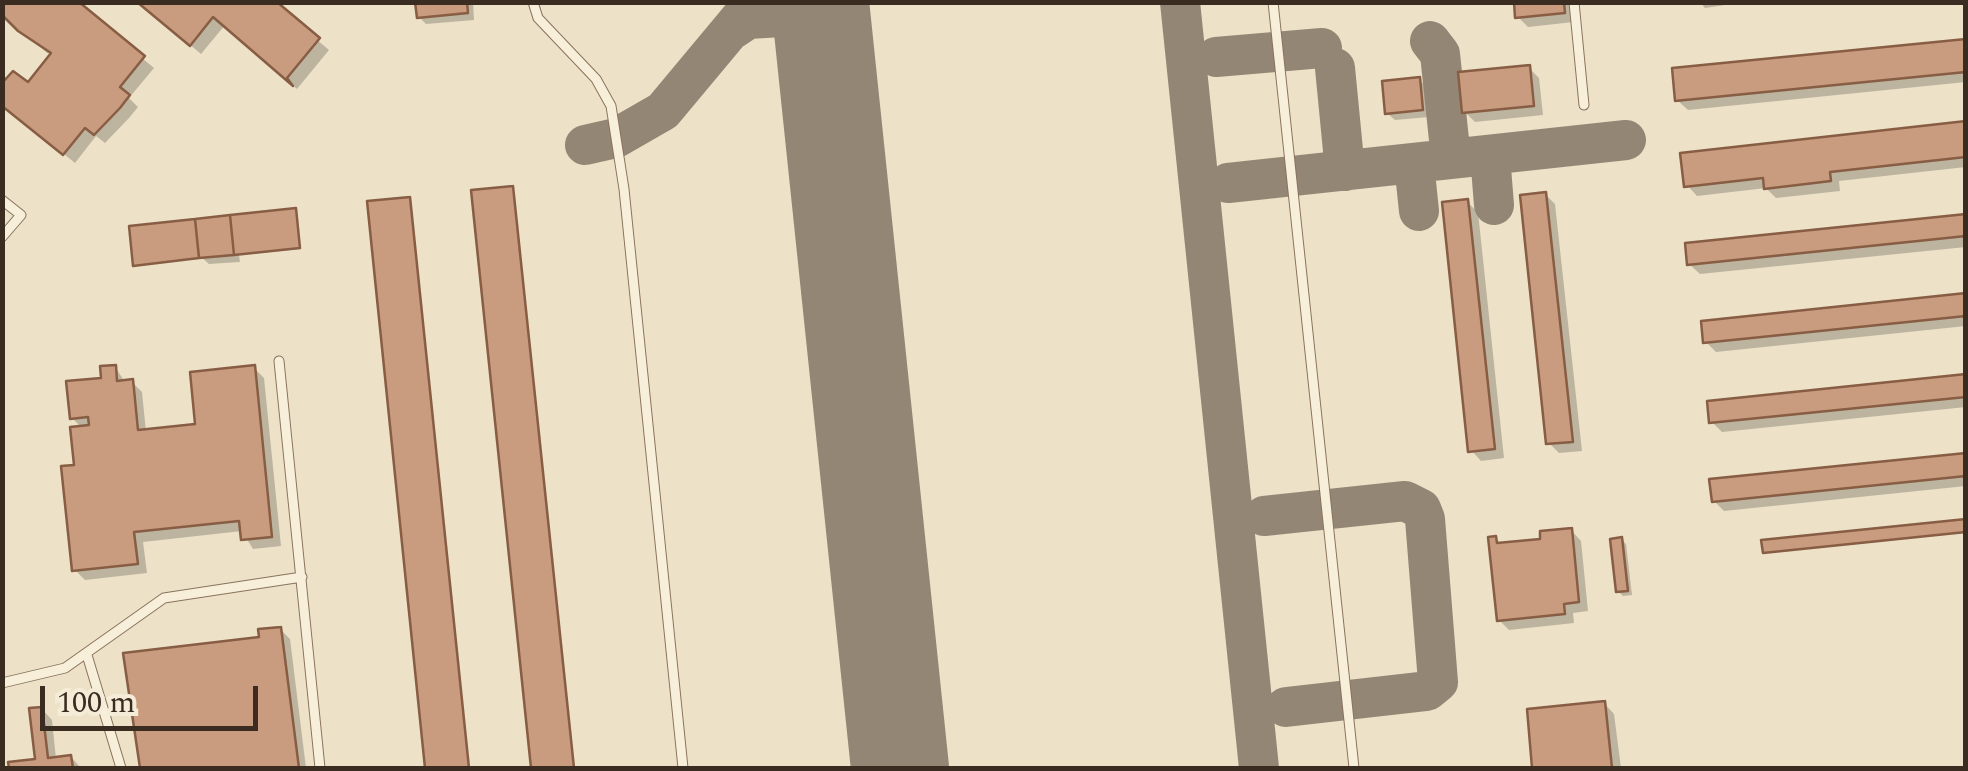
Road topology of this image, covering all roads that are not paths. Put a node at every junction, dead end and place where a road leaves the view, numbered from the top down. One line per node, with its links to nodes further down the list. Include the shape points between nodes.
1 (533, 2): 13 (lane, via 538,18 596,79 611,106)
2 (1273, 2): 14 (lane)
3 (1574, 2): 4 (lane)
4 (1584, 105)
5 (2, 200): 6 (lane, via 21,215)
6 (2, 237)
7 (279, 361): 8 (lane)
8 (302, 577): 9 (lane, via 164,598); 12 (lane)
9 (87, 655): 10 (lane, via 44,677); 11 (lane)
10 (2, 683)
11 (121, 768)
12 (320, 768)
13 (683, 768)
14 (1354, 768)

